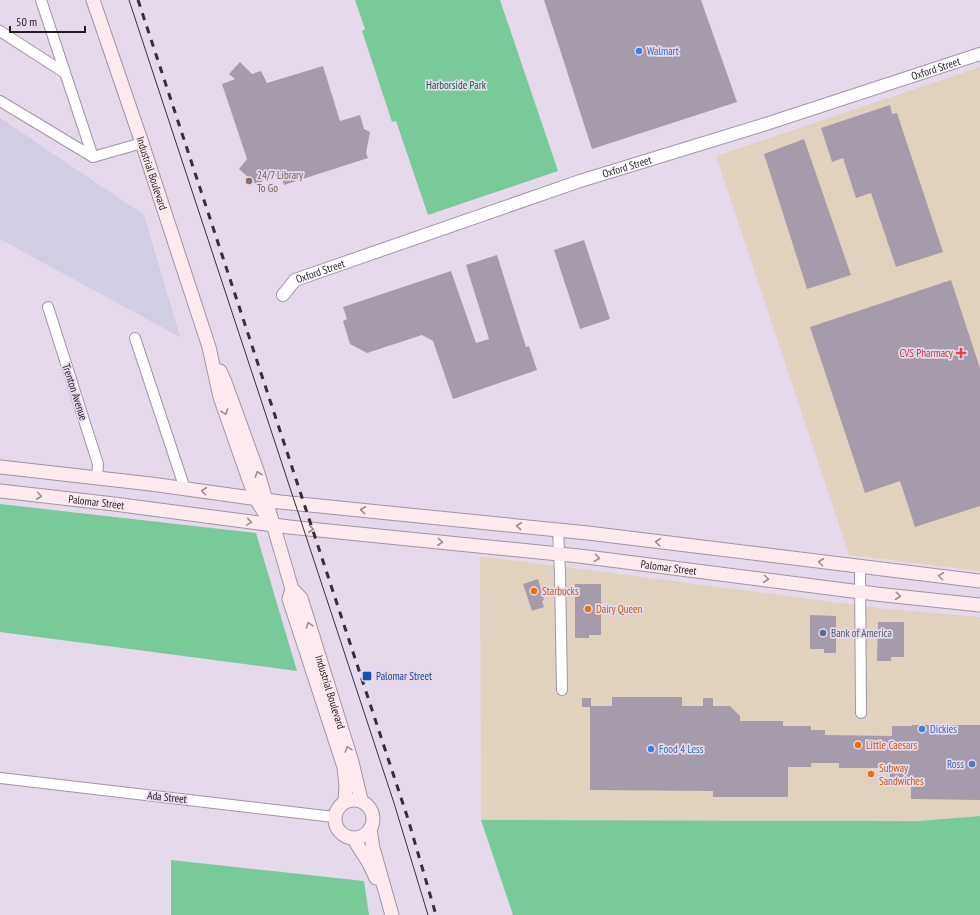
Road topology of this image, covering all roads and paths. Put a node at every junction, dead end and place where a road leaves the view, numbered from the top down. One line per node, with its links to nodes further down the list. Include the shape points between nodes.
1 (40, 0): 5 (street)
2 (93, 0): 7 (main road, Industrial Boulevard)
3 (0, 31): 5 (street)
4 (980, 54): 9 (street, Oxford Street, via 580,181 295,280)
5 (65, 73): 8 (street)
6 (0, 101): 8 (street)
7 (142, 144): 8 (street); 16 (main road, Industrial Boulevard, via 209,347 220,397)
8 (93, 157)
9 (283, 295)
10 (48, 307): 13 (street, Trenton Avenue, via 98,464)
11 (135, 338): 14 (street)
12 (0, 467): 13 (main road)
13 (97, 478): 14 (main road)
14 (185, 489): 16 (main road, one-way to 14)
15 (0, 491): 17 (main road, Palomar Street, one-way to 17)
16 (261, 500): 17 (main road, Industrial Boulevard); 18 (main road, one-way to 16)
17 (272, 525): 19 (main road, Palomar Street, one-way to 19); 22 (main road, Industrial Boulevard)
18 (558, 530): 19 (street); 20 (main road, one-way to 18)
19 (559, 554): 23 (main road, Palomar Street, one-way to 23); 25 (street)
20 (860, 567): 21 (main road, one-way to 20); 23 (street)
21 (980, 581)
22 (292, 589): 28 (main road, Industrial Boulevard, one-way to 22, via 352,762 301,598); 29 (main road, Industrial Boulevard, via 288,598 344,767)
23 (860, 591): 24 (main road, Palomar Street, one-way to 24); 26 (street)
24 (980, 605)
25 (562, 690)
26 (861, 713)
27 (0, 778): 30 (street, Ada Street)
28 (361, 800): 29 (main road); 31 (main road, Industrial Boulevard, via 373,813)
29 (345, 801): 30 (main road, via 336,810)
30 (334, 817): 32 (main road, Industrial Boulevard, via 337,829 346,837)
31 (370, 829): 32 (main road, via 366,834); 33 (main road, Industrial Boulevard)
32 (353, 838): 33 (main road, Industrial Boulevard)
33 (384, 889): 34 (main road, Industrial Boulevard)
34 (392, 915)

